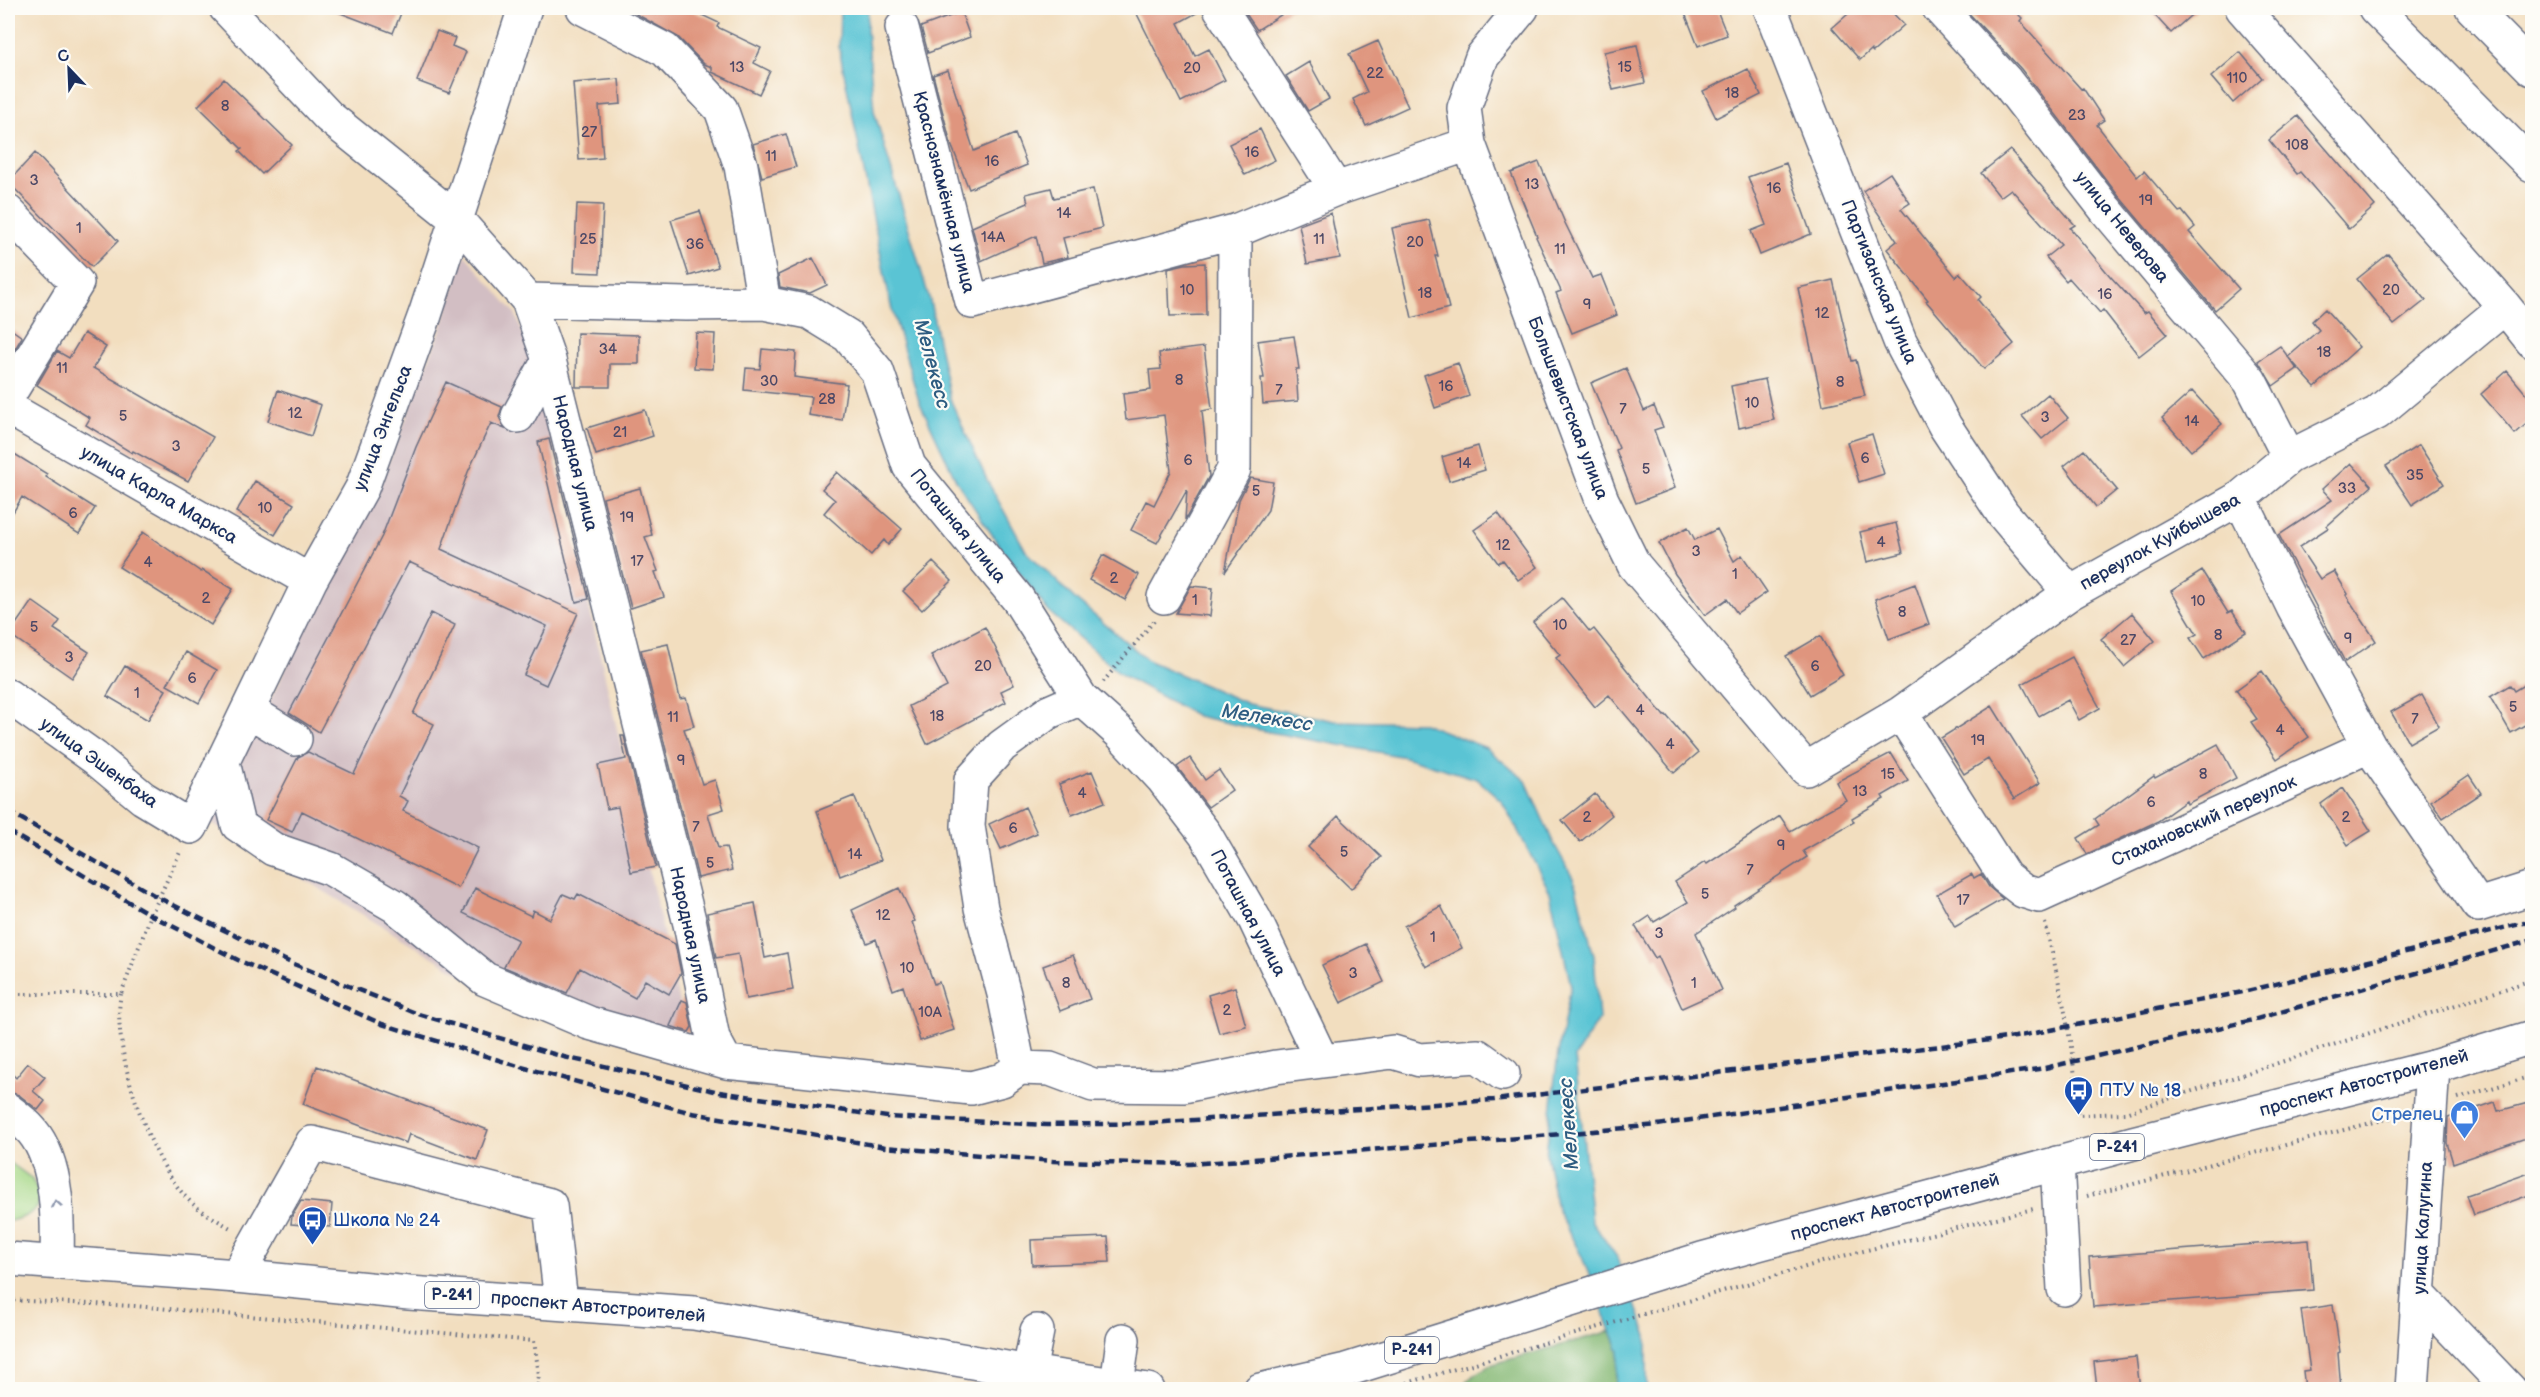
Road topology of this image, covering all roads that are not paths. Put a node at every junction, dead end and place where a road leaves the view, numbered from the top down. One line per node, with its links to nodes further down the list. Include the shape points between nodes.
1 (226, 8): 17 (main road, Народная улица, via 329,117)
2 (525, 8): 17 (main road, улица Энгельса)
3 (583, 8): 20 (main road, via 665,50 721,109 741,166)
4 (1220, 8): 15 (main road)
5 (1522, 8): 13 (main road, Большевистская улица, via 1482,57 1464,108)
6 (1770, 8): 30 (main road, Партизанская улица, via 1900,341 1945,426 2003,514)
7 (1939, 8): 27 (main road, улица Неверова, via 2006,81 2106,210 2250,381)
8 (2242, 8): 21 (main road)
9 (2375, 8): 14 (main road)
10 (2472, 8): 12 (main road)
11 (902, 28): 18 (main road, Краснознамённая улица, via 972,302)
12 (2532, 69)
13 (1469, 144): 15 (main road, Краснознамённая улица); 39 (main road, Большевистская улица, via 1602,500 1634,565)
14 (2532, 166)
15 (1336, 189): 18 (main road, Краснознамённая улица)
16 (8, 212): 24 (main road, via 77,283)
17 (456, 219): 19 (main road, Народная улица); 29 (main road, улица Энгельса, via 362,488)
18 (1235, 231): 31 (main road, via 1234,469)
19 (528, 300): 20 (main road, Поташная улица); 23 (main road, Народная улица)
20 (764, 303): 32 (main road, Поташная улица, via 808,312 848,336 877,371 909,466 1018,599)
21 (2505, 307): 22 (main road); 27 (main road, переулок Куйбышева, via 2377,413)
22 (2532, 341)
23 (549, 360): 26 (main road); 43 (main road, Народная улица)
24 (8, 396)
25 (8, 408): 29 (main road, улица Карла Маркса)
26 (518, 416)
27 (2289, 457): 28 (main road, переулок Куйбышева)
28 (2240, 498): 30 (main road, переулок Куйбышева); 37 (main road, via 2293,607)
29 (310, 582): 34 (main road, улица Энгельса)
30 (2070, 593): 35 (main road, переулок Куйбышева)
31 (1159, 608)
32 (1089, 694): 44 (main road, Поташная улица, via 1163,779 1204,834 1255,920); 46 (main road, via 1049,712 1002,746 971,780 968,826 981,908)
33 (8, 696): 40 (main road, улица Эшенбаха, via 143,798)
34 (248, 710): 36 (main road); 38 (main road, улица Энгельса)
35 (1901, 713): 37 (main road, Стахановский переулок, via 2005,877 2023,891 2039,896); 39 (main road, переулок Куйбышева)
36 (295, 739)
37 (2369, 746): 41 (main road, via 2478,905)
38 (222, 762): 40 (main road, улица Энгельса); 43 (main road, via 238,825 273,849 331,869 395,906 485,979 590,1023)
39 (1806, 769)
40 (191, 827)
41 (2532, 888)
42 (2532, 1038): 45 (main road, проспект Автостроителей / Р-241)
43 (719, 1050): 46 (main road, via 971,1088 1002,1080)
44 (1322, 1061): 46 (main road, via 1183,1086 1093,1085 1050,1069); 47 (main road, via 1393,1052 1420,1060 1478,1056)
45 (2433, 1067): 49 (main road, проспект Автостроителей / Р-241); 54 (main road, улица Калугина)
46 (1019, 1068)
47 (1503, 1074)
48 (8, 1110): 51 (main road, one-way to 48, via 58,1218 43,1149 32,1132)
49 (2057, 1163): 53 (main road); 60 (main road, проспект Автостроителей / Р-241, via 1702,1259 1346,1370)
50 (8, 1259): 51 (main road, проспект Автостроителей / Р-241)
51 (57, 1262): 52 (main road, проспект Автостроителей / Р-241)
52 (237, 1276): 55 (main road, проспект Автостроителей / Р-241, via 409,1293); 55 (main road, via 312,1143 550,1205)
53 (2064, 1290)
54 (2419, 1295): 61 (main road, улица Калугина); 62 (main road)
55 (561, 1302): 58 (main road, проспект Автостроителей / Р-241, via 694,1313)
56 (1037, 1331): 58 (main road)
57 (1123, 1340): 59 (main road)
58 (1030, 1381): 59 (main road, проспект Автостроителей / Р-241)
59 (1132, 1387)
60 (1260, 1389)
61 (2412, 1389)
62 (2510, 1389)

